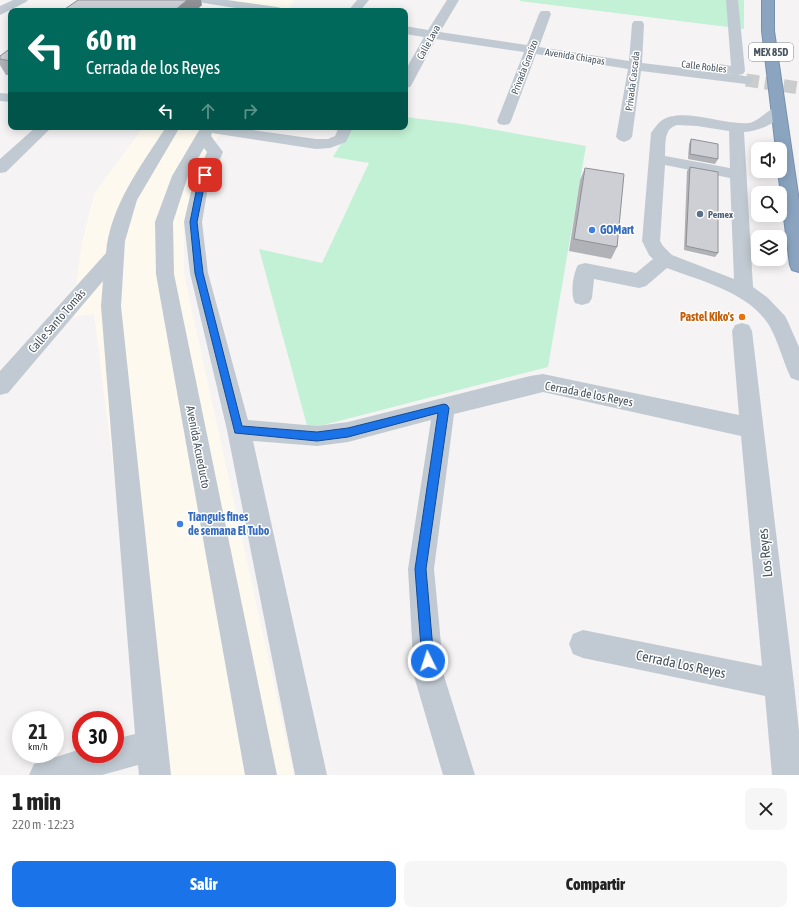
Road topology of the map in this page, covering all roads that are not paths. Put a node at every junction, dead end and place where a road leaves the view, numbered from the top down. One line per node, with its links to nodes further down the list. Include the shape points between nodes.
1 (22, 0): 10 (street)
2 (204, 0): 8 (street)
3 (363, 0): 9 (street)
4 (453, 0): 14 (street, Calle Lava)
5 (732, 0): 16 (street, Calle Robles, via 738,70 666,62)
6 (768, 0): 19 (highway, MEX 85D, via 768,31)
7 (279, 6): 8 (street)
8 (246, 7)
9 (356, 8)
10 (0, 11)
11 (545, 14): 15 (street, Privada Granizo)
12 (638, 24): 16 (street, Privada Cascada)
13 (408, 30): 14 (street, Avenida Chiapas)
14 (432, 34): 15 (street, Avenida Chiapas); 17 (street, Calle Lava)
15 (531, 50): 16 (street, Avenida Chiapas); 20 (street, Privada Granizo)
16 (641, 66): 18 (street, Avenida Chiapas); 26 (street, Privada Cascada)
17 (408, 78)
18 (746, 80)
19 (778, 110): 21 (street, via 758,125); 32 (highway, MEX 85D)
20 (504, 121)
21 (736, 127): 27 (street, via 682,120 670,122 662,126 659,133); 29 (street)
22 (42, 130): 28 (street)
23 (171, 130): 30 (street, via 129,200 116,241)
24 (345, 130): 25 (street, via 341,139 316,144)
25 (206, 131): 40 (street, via 215,152 200,187 193,222 199,273); 45 (street, Avenida Acueducto, via 180,176 164,222 165,274)
26 (624, 137)
27 (657, 159): 29 (street); 31 (street, via 651,241 655,250)
28 (0, 168)
29 (738, 175): 33 (street)
30 (115, 255): 37 (street, Calle Santo Tomás); 43 (street, via 111,306)
31 (666, 260): 33 (street); 34 (street, via 639,281 585,270)
32 (799, 265)
33 (744, 290): 36 (street, via 761,303 778,322)
34 (582, 298)
35 (742, 332): 39 (street, Los Reyes)
36 (799, 372)
37 (0, 386)
38 (444, 408): 39 (street, Cerrada de los Reyes, via 543,383); 40 (street, Cerrada de los Reyes, via 348,432 317,436); 47 (street, via 421,569 429,676)
39 (752, 428): 42 (street, Los Reyes)
40 (239, 430): 46 (street)
41 (583, 644): 42 (street, Cerrada Los Reyes)
42 (779, 684): 48 (street, Los Reyes)
43 (153, 760): 44 (street)
44 (45, 775)
45 (261, 775)
46 (311, 775)
47 (459, 775)
48 (788, 775)

